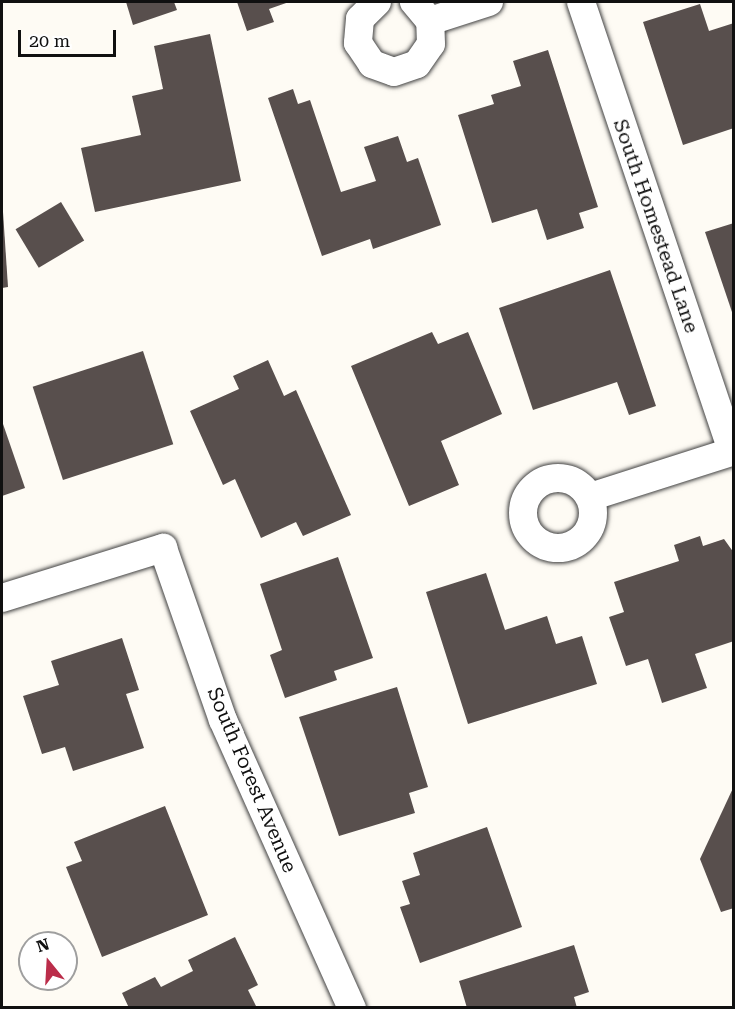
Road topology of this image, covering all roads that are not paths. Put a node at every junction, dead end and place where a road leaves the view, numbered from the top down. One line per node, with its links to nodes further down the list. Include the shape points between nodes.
1 (377, 2): 4 (street, via 357,31 364,55 382,69 417,64 431,44)
2 (489, 2): 4 (street)
3 (581, 2): 5 (street, South Homestead Lane)
4 (422, 11)
5 (733, 451): 6 (street, South Homestead Lane)
6 (590, 497)
7 (2, 598): 8 (street, South Forest Avenue, via 163,548 223,720)
8 (352, 1008)

